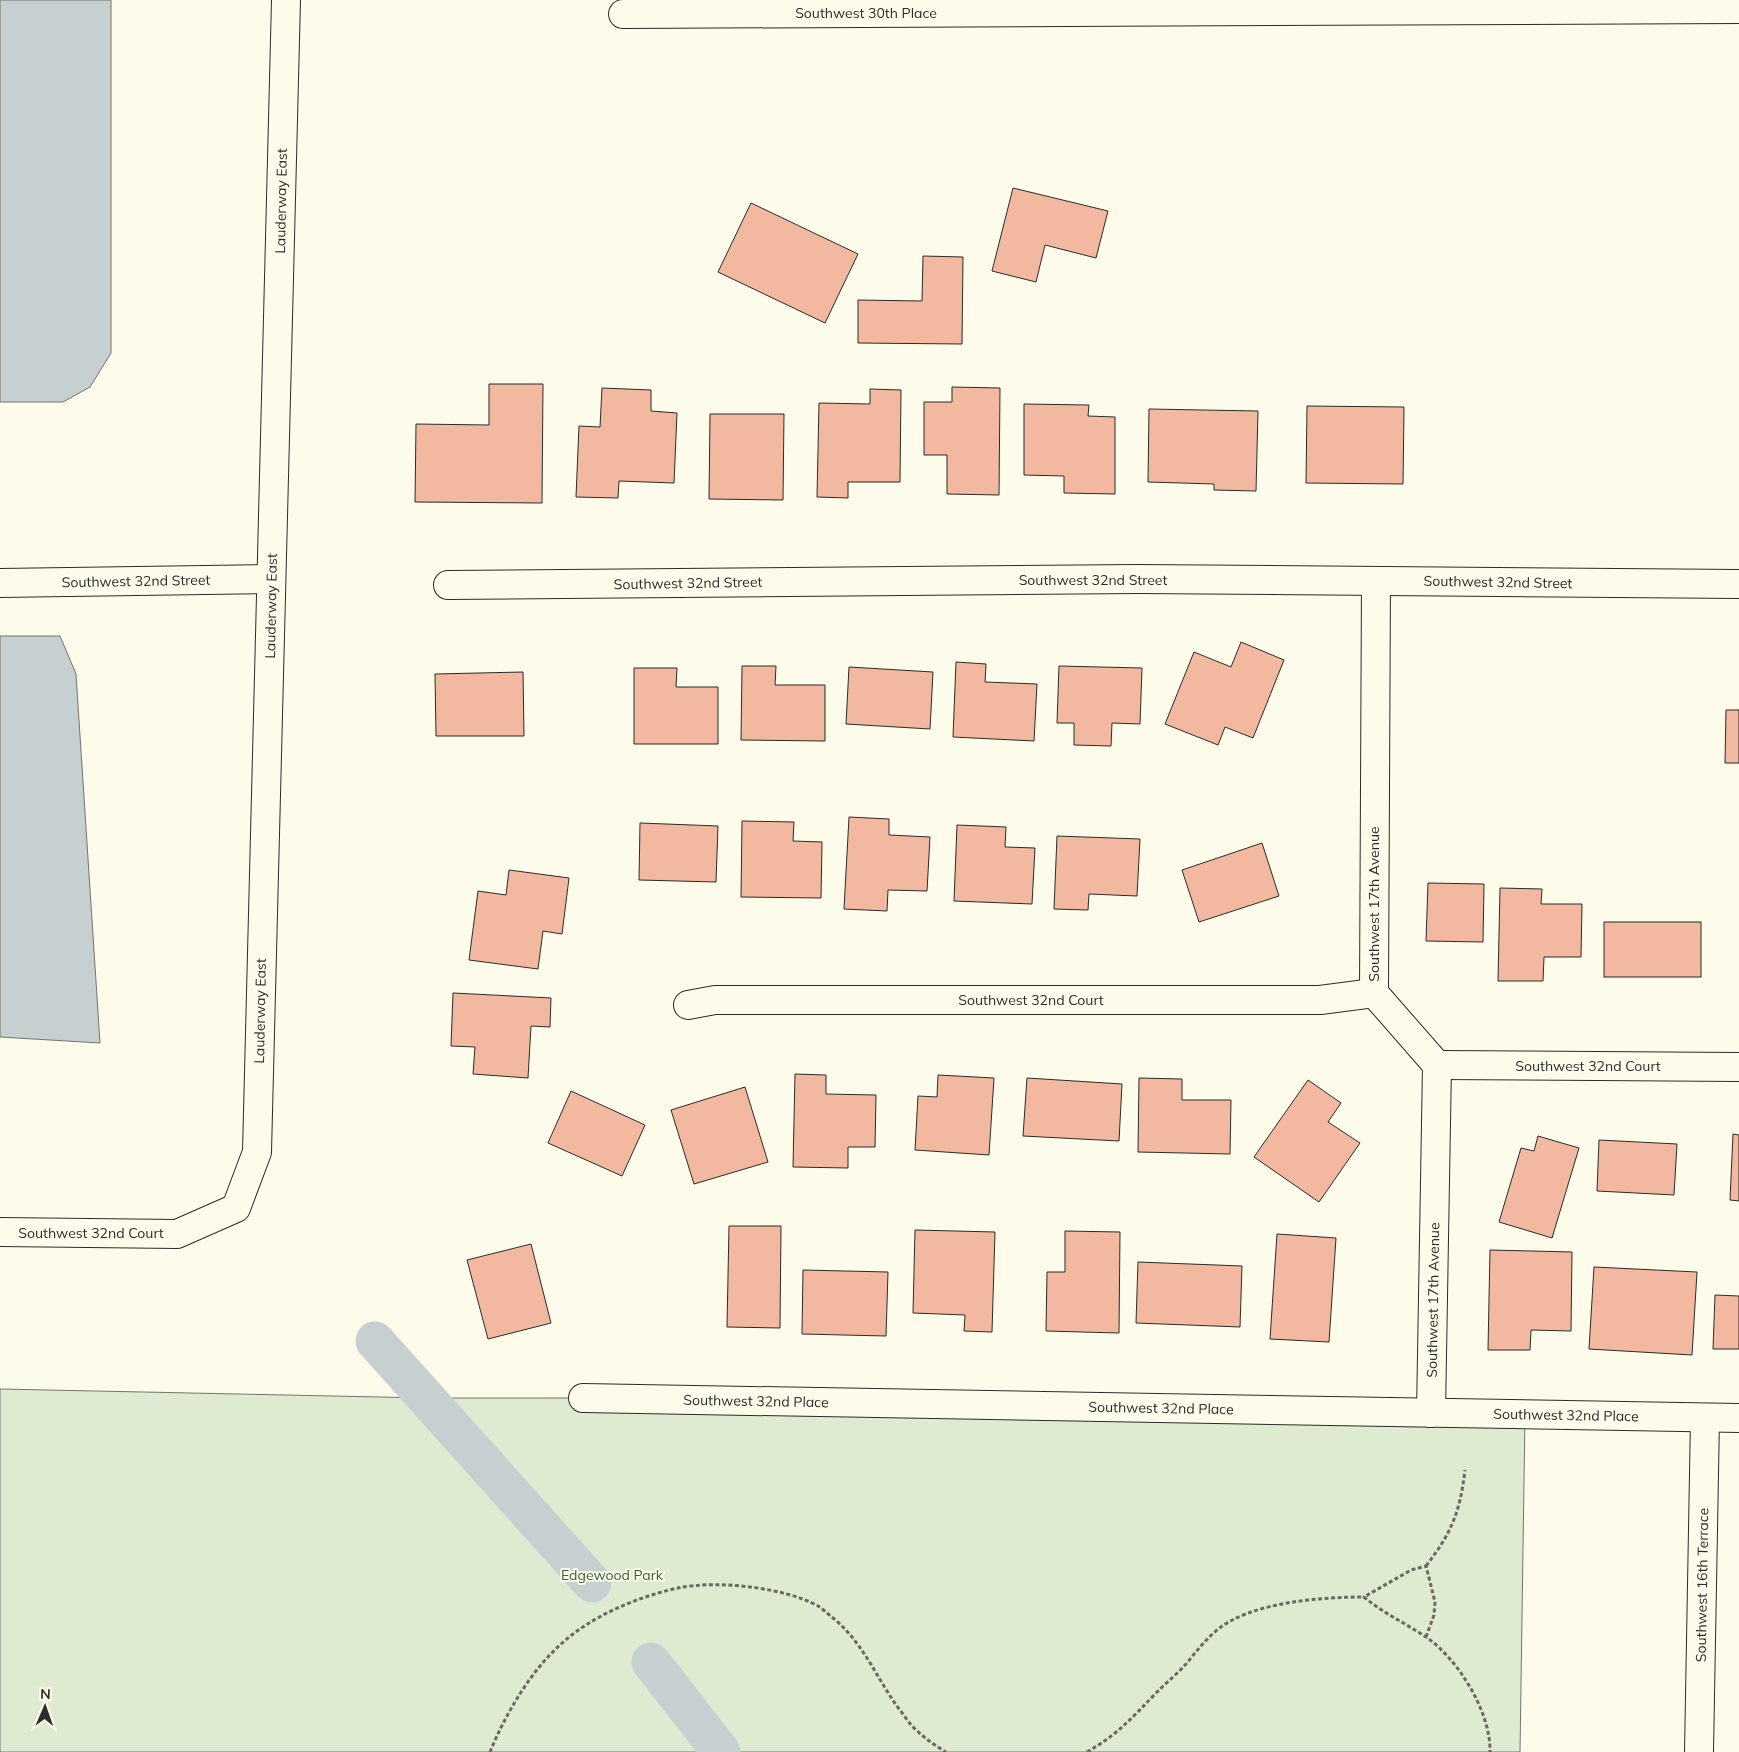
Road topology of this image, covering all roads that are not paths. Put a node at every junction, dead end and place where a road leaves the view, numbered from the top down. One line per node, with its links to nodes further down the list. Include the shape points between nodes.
1 (286, 0): 4 (street, Lauderway East)
2 (1739, 10): 3 (street, Southwest 30th Place)
3 (623, 14)
4 (271, 579): 6 (street, Southwest 32nd Street); 13 (street, Lauderway East, via 257,1152)
5 (1376, 581): 7 (street, Southwest 32nd Street); 8 (street, Southwest 32nd Street, via 1138,579); 9 (street, Southwest 17th Avenue)
6 (0, 582)
7 (1739, 584)
8 (448, 586)
9 (1374, 993): 10 (street, Southwest 32nd Court, via 1320,1000 715,1000); 11 (street, Southwest 17th Avenue)
10 (688, 1005)
11 (1437, 1065): 12 (street, Southwest 32nd Court); 16 (street, Southwest 17th Avenue)
12 (1739, 1067)
13 (236, 1208): 14 (street, Southwest 32nd Court, via 177,1234)
14 (0, 1232)
15 (583, 1398): 16 (street, Southwest 32nd Place)
16 (1431, 1413): 17 (street, Southwest 32nd Place)
17 (1705, 1418): 18 (street, Southwest 32nd Place); 19 (street, Southwest 16th Terrace)
18 (1739, 1418)
19 (1699, 1752)

